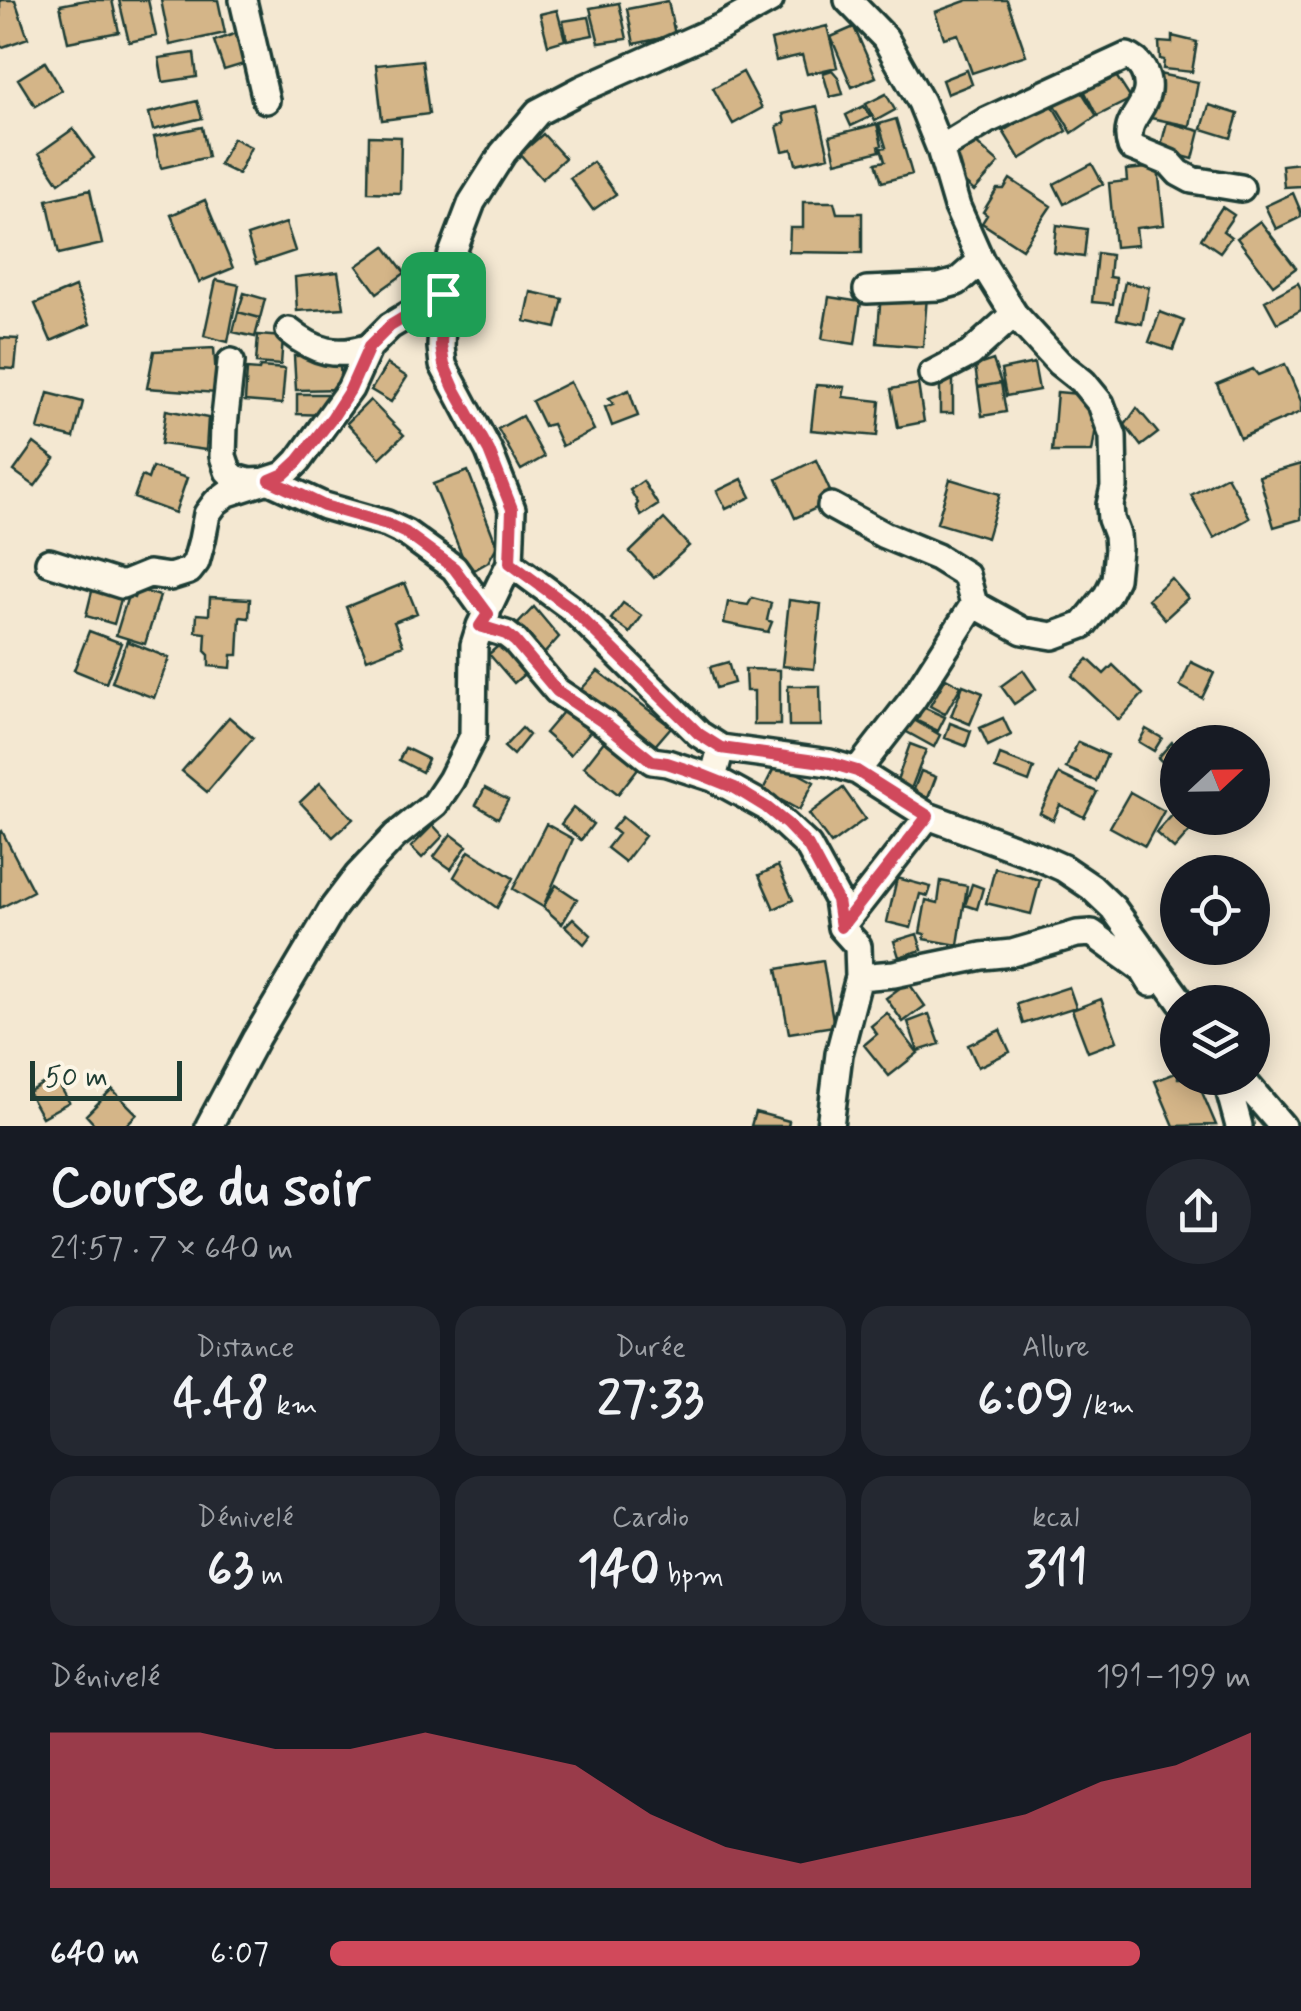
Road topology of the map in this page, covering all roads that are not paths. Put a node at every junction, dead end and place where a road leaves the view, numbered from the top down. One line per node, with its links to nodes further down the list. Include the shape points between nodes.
1 (243, 0): 4 (street)
2 (770, 0): 9 (street, via 538,112 472,202)
3 (848, 0): 5 (street, via 885,38)
4 (266, 100)
5 (940, 149): 6 (street, via 1127,56 1140,65 1148,94 1130,125 1131,146 1192,180); 7 (street)
6 (1241, 188)
7 (981, 262): 8 (street, via 939,287); 10 (street)
8 (866, 290)
9 (443, 294): 12 (street); 18 (street, via 444,365 512,509)
10 (1014, 314): 14 (street, via 970,354); 19 (street, via 1101,404 1112,436 1116,579 1083,625 1053,636 1022,631)
11 (289, 331): 12 (street, via 334,353)
12 (369, 347): 15 (street, via 332,418 298,461)
13 (231, 362): 15 (street, via 223,456 235,478)
14 (932, 374)
15 (270, 480): 17 (street, via 216,502 189,570 170,577 149,574 122,586); 20 (street, via 406,533 454,568)
16 (831, 506): 19 (street, via 966,575)
17 (49, 562)
18 (510, 563): 20 (street); 21 (street, via 571,608)
19 (974, 604): 22 (street)
20 (484, 620): 23 (street, via 515,641 557,691 652,761); 33 (street, via 473,655 473,736 457,768 435,804 395,836 333,908)
21 (721, 748): 22 (street); 23 (street)
22 (857, 771): 24 (street)
23 (713, 778): 26 (street, via 766,807 808,846 837,900)
24 (928, 816): 25 (street, via 1062,868); 26 (street)
25 (1113, 908): 27 (street); 29 (street)
26 (841, 927): 28 (street, via 858,946)
27 (1092, 933): 28 (street); 30 (street, via 1143,970)
28 (859, 977): 34 (street)
29 (1169, 985)
30 (1160, 993)
31 (1231, 1095): 35 (street)
32 (1256, 1095): 36 (street)
33 (209, 1126)
34 (830, 1126)
35 (1240, 1126)
36 (1282, 1126)

